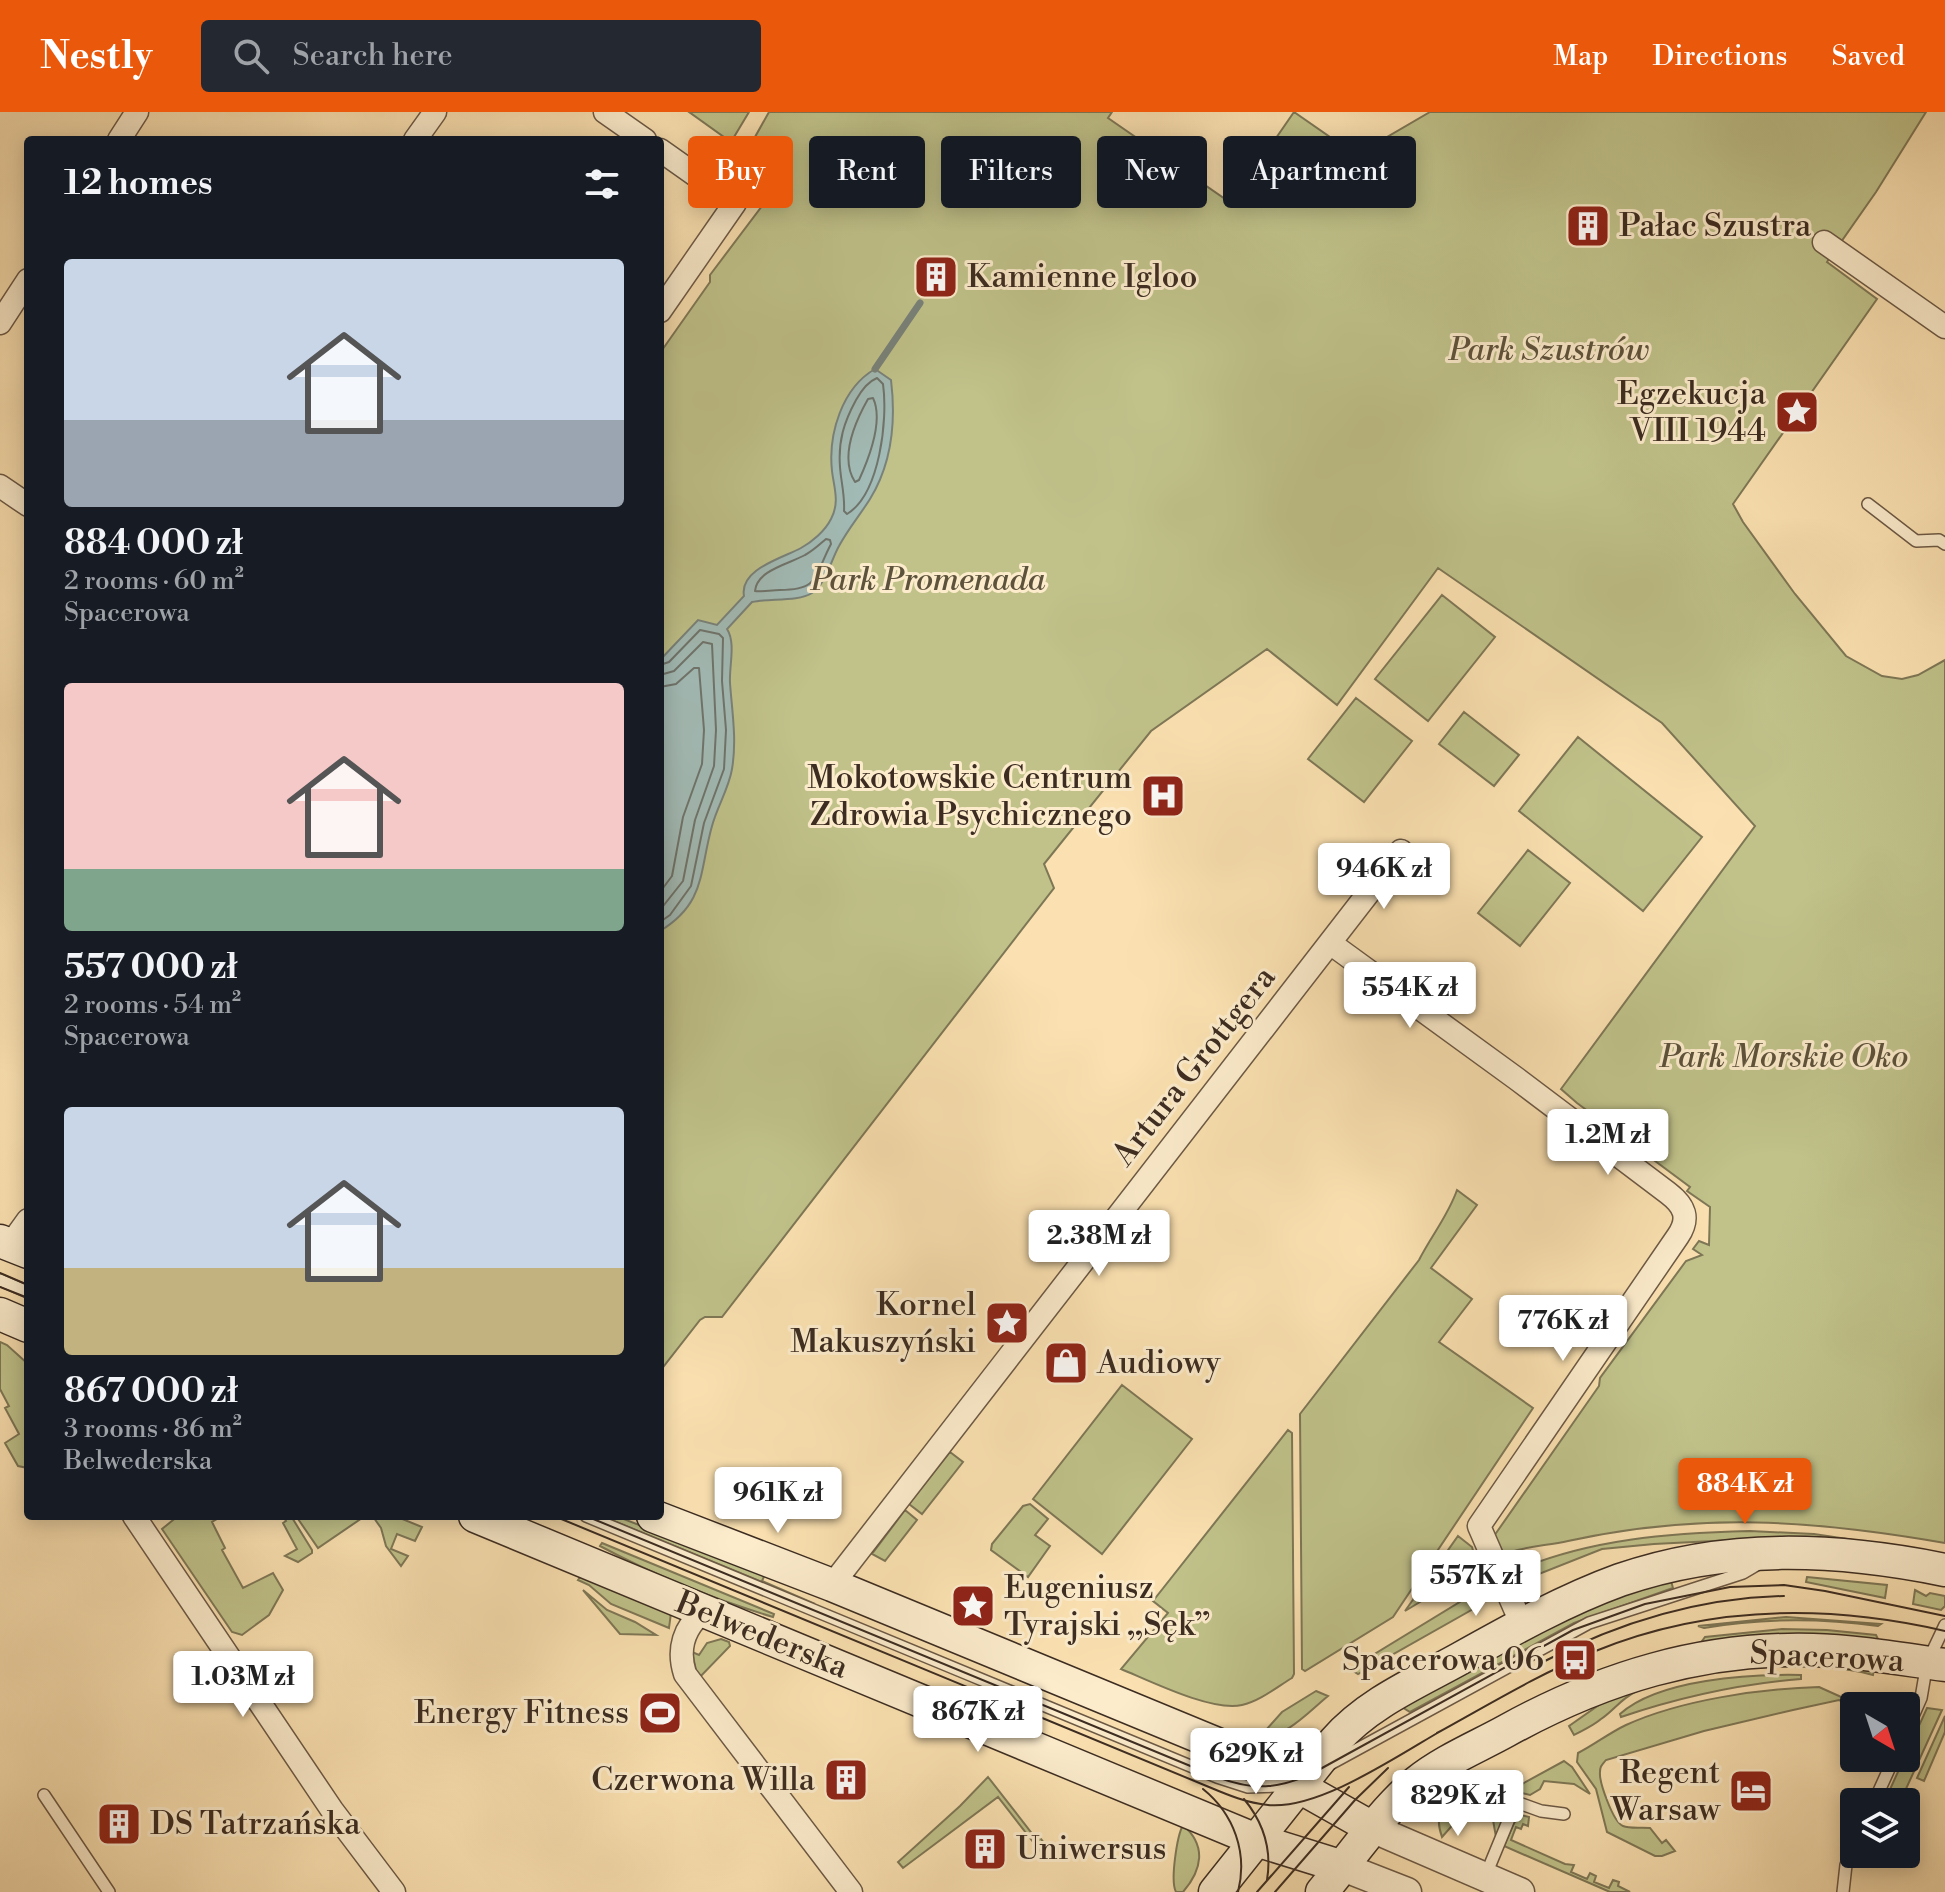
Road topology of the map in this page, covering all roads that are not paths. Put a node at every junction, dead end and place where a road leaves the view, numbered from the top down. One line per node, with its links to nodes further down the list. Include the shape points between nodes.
1 (137, 112): 4 (street)
2 (435, 112): 5 (street)
3 (605, 112): 6 (street)
4 (122, 136)
5 (418, 136)
6 (639, 136)
7 (664, 153): 10 (street, via 735,203)
8 (1824, 242): 12 (street)
9 (24, 286): 11 (street)
10 (664, 305)
11 (0, 323)
12 (1945, 327)
13 (0, 486): 14 (street)
14 (24, 502)
15 (1868, 504): 16 (lane, via 1916,541)
16 (1945, 544)
17 (1401, 851): 18 (street, Artura Grottgera)
18 (1330, 943): 29 (street, Artura Grottgera); 31 (street, via 1668,1193 1682,1207 1686,1221 1479,1526)
19 (0, 1280): 20 (lane)
20 (24, 1290)
21 (0, 1314): 22 (main road)
22 (24, 1324)
23 (137, 1520): 44 (street, via 332,1810)
24 (485, 1520): 30 (main road, Belwederska)
25 (596, 1520): 35 (lane, via 1227,1781 1272,1788)
26 (663, 1520): 29 (main road)
27 (1778, 1551): 28 (main road, via 1865,1556); 31 (main road, via 1716,1557 1643,1573); 35 (lane, via 1743,1573 1573,1630)
28 (1945, 1570)
29 (832, 1585): 35 (main road)
30 (704, 1611): 39 (main road, Belwederska); 45 (street, via 685,1633 685,1674)
31 (1522, 1625): 35 (main road, via 1363,1716)
32 (1945, 1625): 33 (lane)
33 (1936, 1664): 34 (lane); 38 (main road, Spacerowa, via 1779,1649 1702,1657 1636,1673 1550,1708 1428,1775)
34 (1920, 1700)
35 (1300, 1781): 38 (main road); 39 (main road)
36 (44, 1795): 43 (lane)
37 (1564, 1814): 42 (lane, via 1516,1802)
38 (1374, 1829): 40 (main road, Spacerowa); 42 (street)
39 (1256, 1840): 40 (main road, Belwederska); 46 (main road)
40 (1343, 1867): 47 (main road, Spacerowa); 48 (street, Belwederska)
41 (1846, 1868): 50 (lane)
42 (1485, 1878): 49 (street)
43 (109, 1892)
44 (394, 1892)
45 (851, 1892)
46 (1215, 1892)
47 (1322, 1892)
48 (1407, 1892)
49 (1520, 1892)
50 (1843, 1892)

